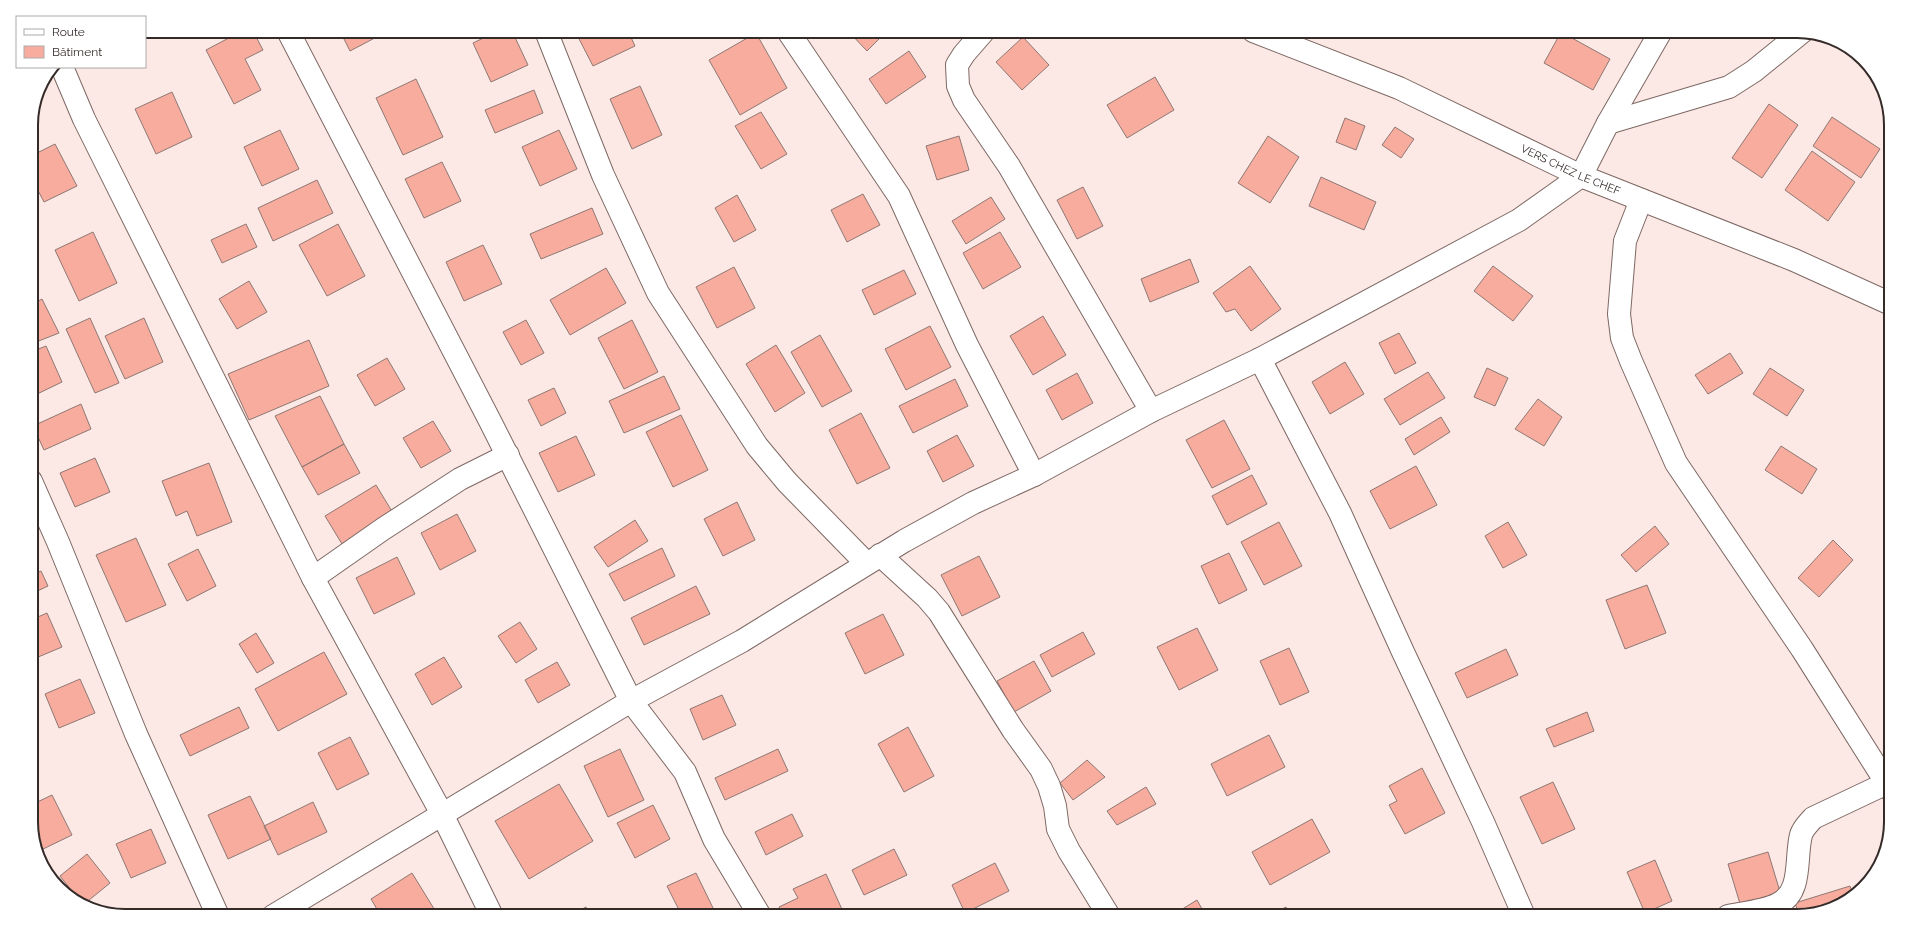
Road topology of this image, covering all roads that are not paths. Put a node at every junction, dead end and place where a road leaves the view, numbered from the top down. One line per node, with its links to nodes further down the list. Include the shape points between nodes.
1 (292, 38): 15 (street)
2 (549, 38): 18 (street, via 603,175 658,293 757,446 786,482)
3 (793, 38): 16 (street, via 899,196 967,345)
4 (978, 38): 14 (street, via 957,66 958,86 964,100 1009,166)
5 (1271, 38): 10 (street, VERS CHEZ LE CHEF, via 1399,88)
6 (1657, 38): 9 (street)
7 (1795, 38): 9 (street, via 1754,71 1729,87)
8 (62, 68): 19 (street, via 84,119)
9 (1608, 123): 10 (street)
10 (1581, 176): 11 (street, VERS CHEZ LE CHEF); 13 (street, via 1519,220 1490,237)
11 (1641, 200): 12 (street, VERS CHEZ LE CHEF, via 1794,260); 21 (street, via 1625,241 1619,314 1622,338 1630,361 1676,463 1802,649)
12 (1884, 301)
13 (1260, 359): 14 (street); 29 (street, via 1340,513)
14 (1151, 411): 16 (street)
15 (508, 455): 19 (street, via 453,484); 20 (street)
16 (1034, 475): 18 (street, via 974,503)
17 (38, 497): 24 (street, via 136,734)
18 (873, 559): 20 (street, via 742,641); 28 (street, via 927,598 939,612 1012,730 1041,769 1055,806 1058,829)
19 (313, 578): 23 (street)
20 (631, 701): 23 (street); 27 (street, via 684,772 714,839)
21 (1884, 778)
22 (1884, 788): 30 (street, via 1814,818 1801,836 1798,868 1792,893 1788,899 1776,906)
23 (442, 814): 25 (street); 26 (street)
24 (215, 909)
25 (284, 909)
26 (489, 909)
27 (756, 909)
28 (1105, 909)
29 (1521, 909)
30 (1762, 909)

